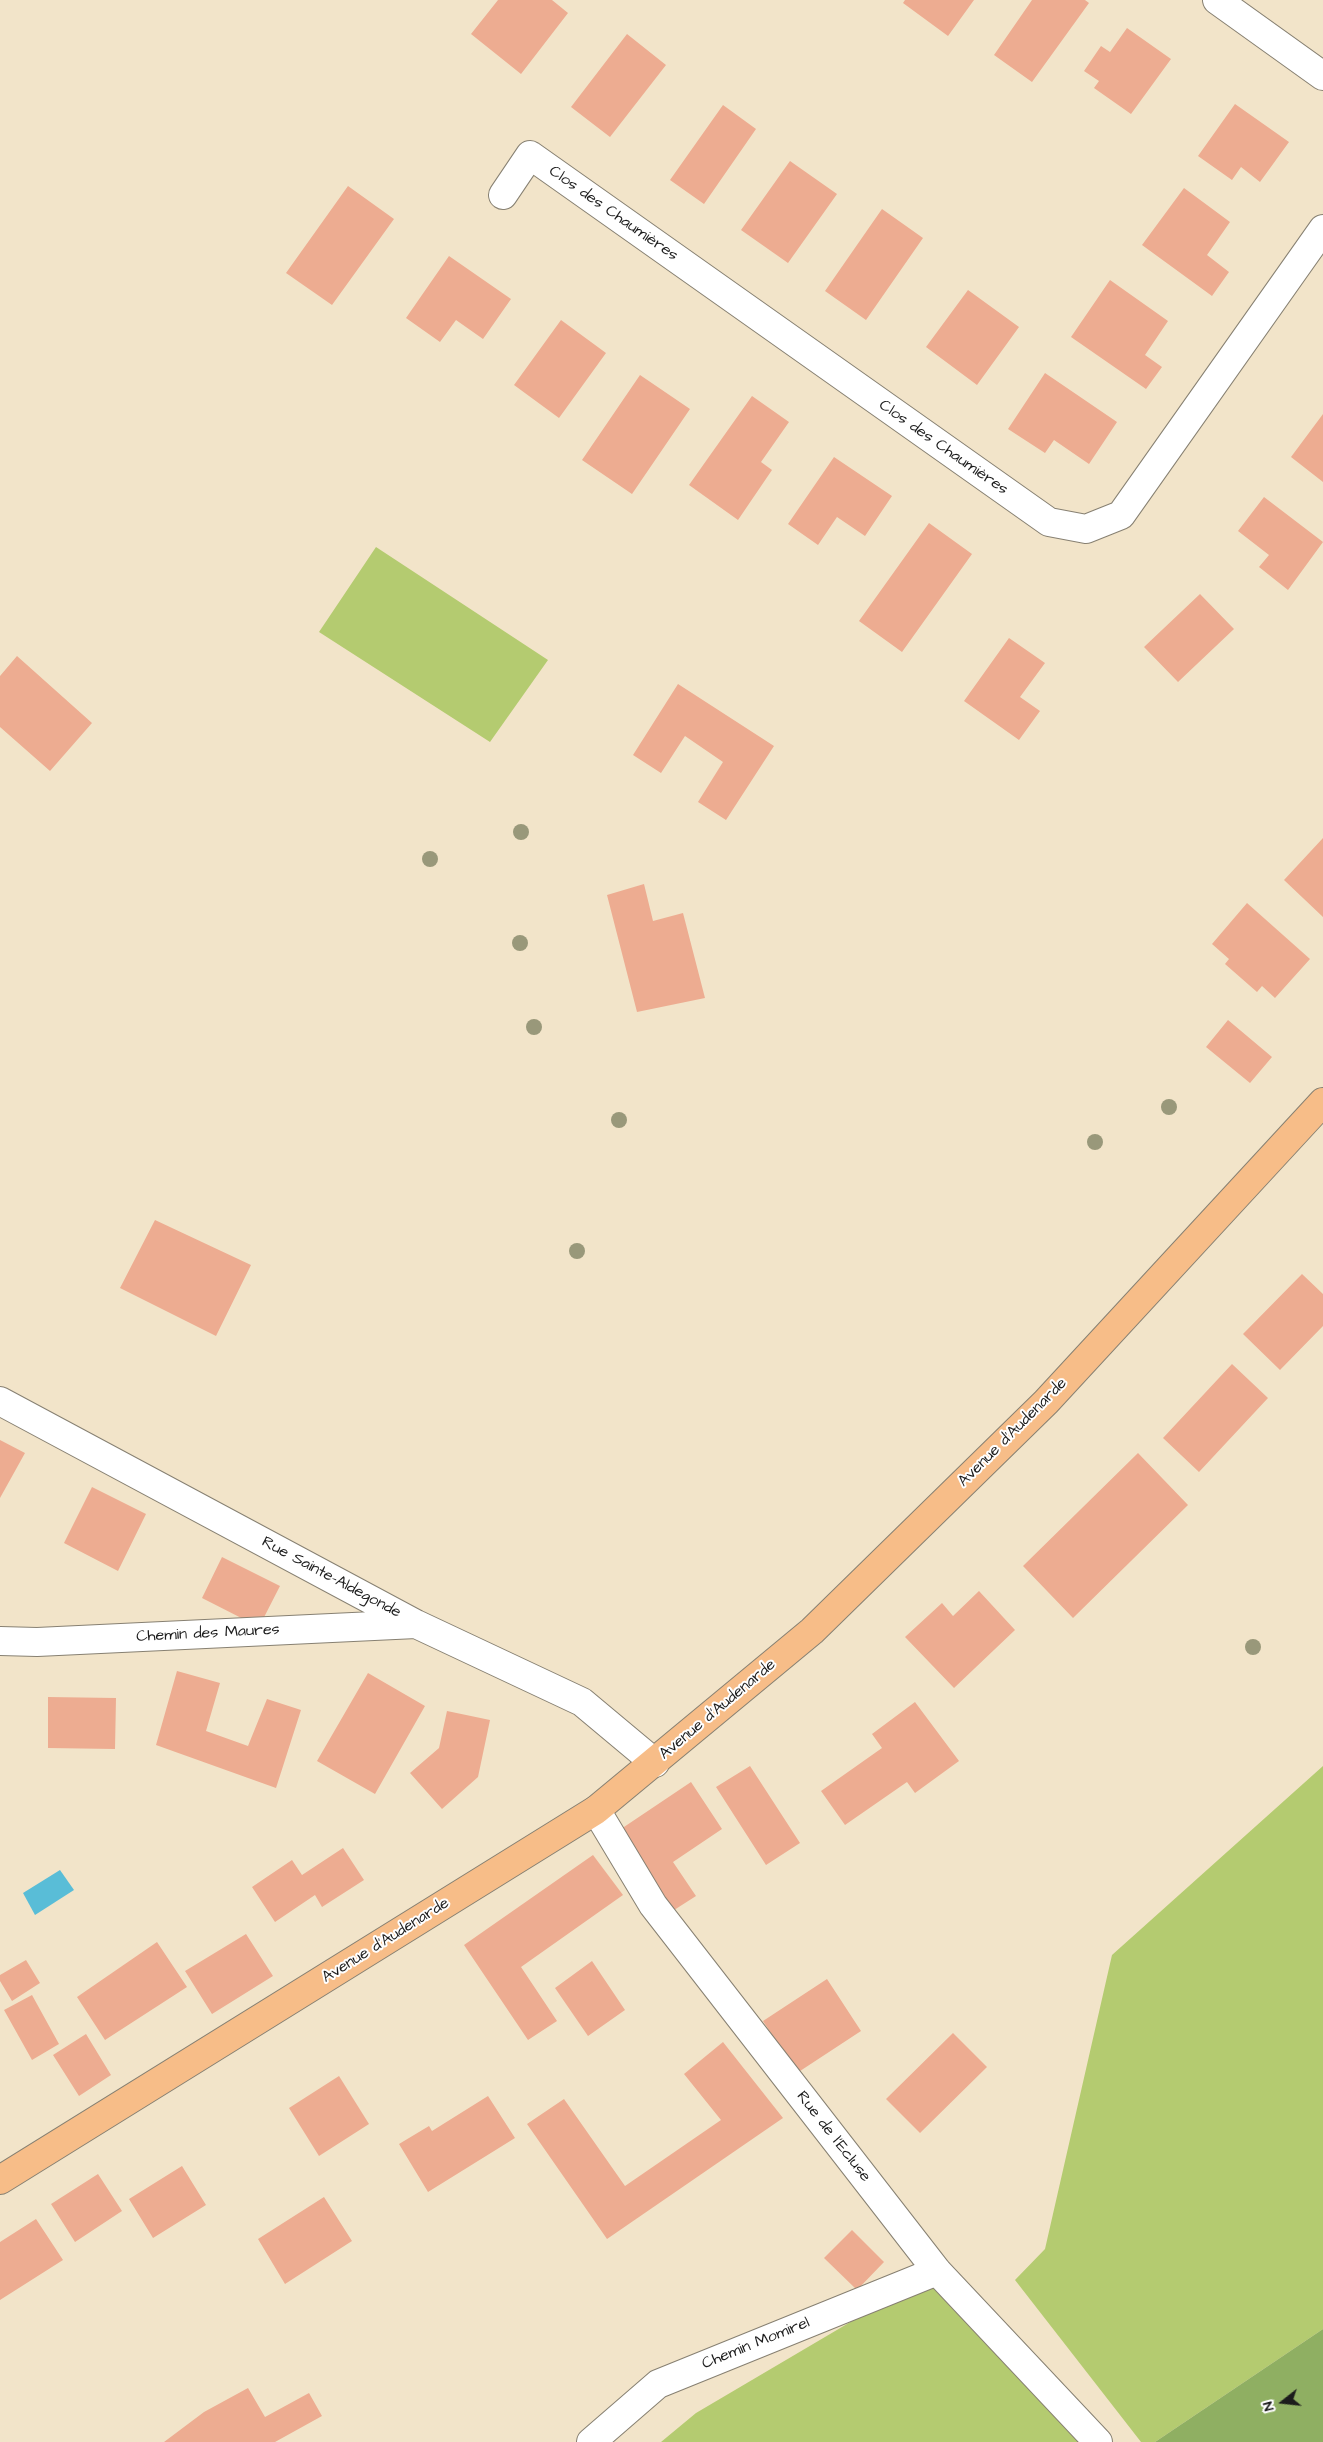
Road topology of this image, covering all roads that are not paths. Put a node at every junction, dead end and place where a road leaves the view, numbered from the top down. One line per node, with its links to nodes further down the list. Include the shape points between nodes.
1 (1217, 0): 2 (street)
2 (1323, 76)
3 (503, 196): 4 (street, Clos des Chaumières, via 530,155 1049,522 1086,529 1121,515)
4 (1323, 229)
5 (1323, 1102): 9 (main road, Avenue d'Audenarde, via 1046,1402 812,1631)
6 (0, 1401): 7 (street, Rue Sainte-Aldegonde)
7 (416, 1624): 8 (street, Chemin des Maures); 9 (street, Rue Sainte-Aldegonde, via 582,1702)
8 (0, 1641)
9 (655, 1763): 10 (main road, Avenue d'Audenarde)
10 (596, 1810): 11 (main road, Avenue d'Audenarde); 12 (street, Rue de l'Ecluse, via 653,1905)
11 (0, 2180)
12 (937, 2271): 13 (street, Chemin Momirel, via 658,2384); 14 (street, Rue de l'Ecluse)
13 (591, 2442)
14 (1098, 2442)

